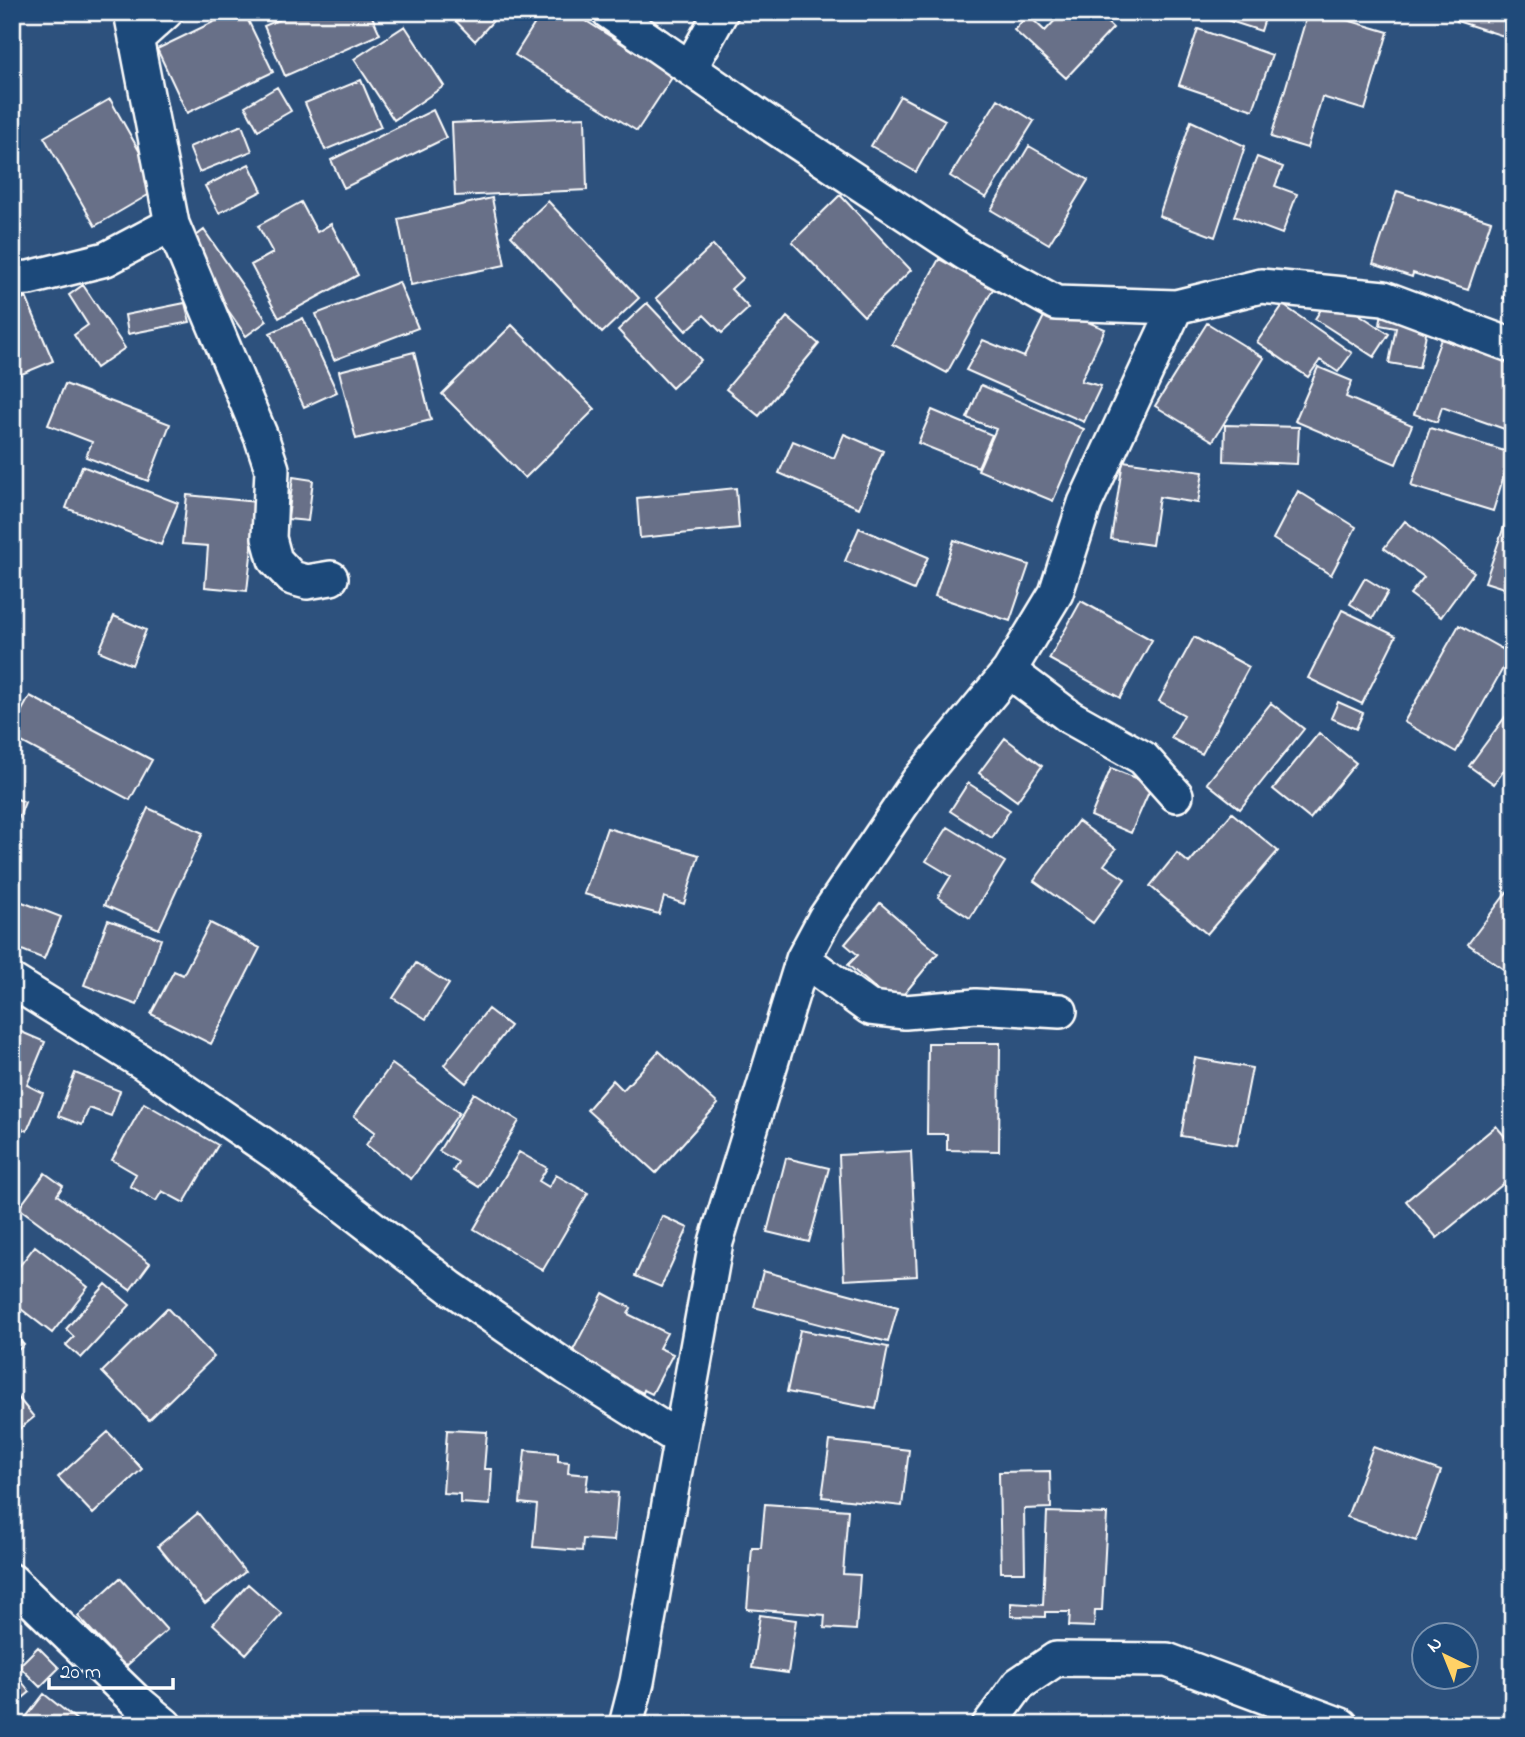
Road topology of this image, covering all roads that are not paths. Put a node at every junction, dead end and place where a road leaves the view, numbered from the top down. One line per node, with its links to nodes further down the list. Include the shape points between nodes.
1 (166, 12): 4 (street)
2 (609, 12): 5 (street)
3 (721, 12): 5 (street)
4 (134, 26): 6 (street)
5 (690, 68): 8 (street, via 965,253 1056,303)
6 (172, 224): 7 (street, via 106,259); 10 (street, via 272,469 269,538 275,560 292,578 307,582)
7 (12, 279)
8 (1176, 307): 9 (street, via 1261,286 1384,298); 11 (street, via 1085,503 1056,593)
9 (1513, 346)
10 (331, 578)
11 (1009, 671): 12 (street, via 1070,717 1143,758); 13 (street, via 918,781 825,918)
12 (1176, 796)
13 (803, 959): 15 (street, via 870,1008 905,1012 976,1006); 16 (street, via 716,1242)
14 (12, 981): 16 (street, via 277,1154 452,1287 567,1368)
15 (1060, 1010)
16 (680, 1439): 19 (street)
17 (12, 1581): 18 (street)
18 (165, 1725)
19 (626, 1725)
20 (989, 1725): 21 (street, via 1019,1684 1056,1659 1167,1660)
21 (1341, 1725)

